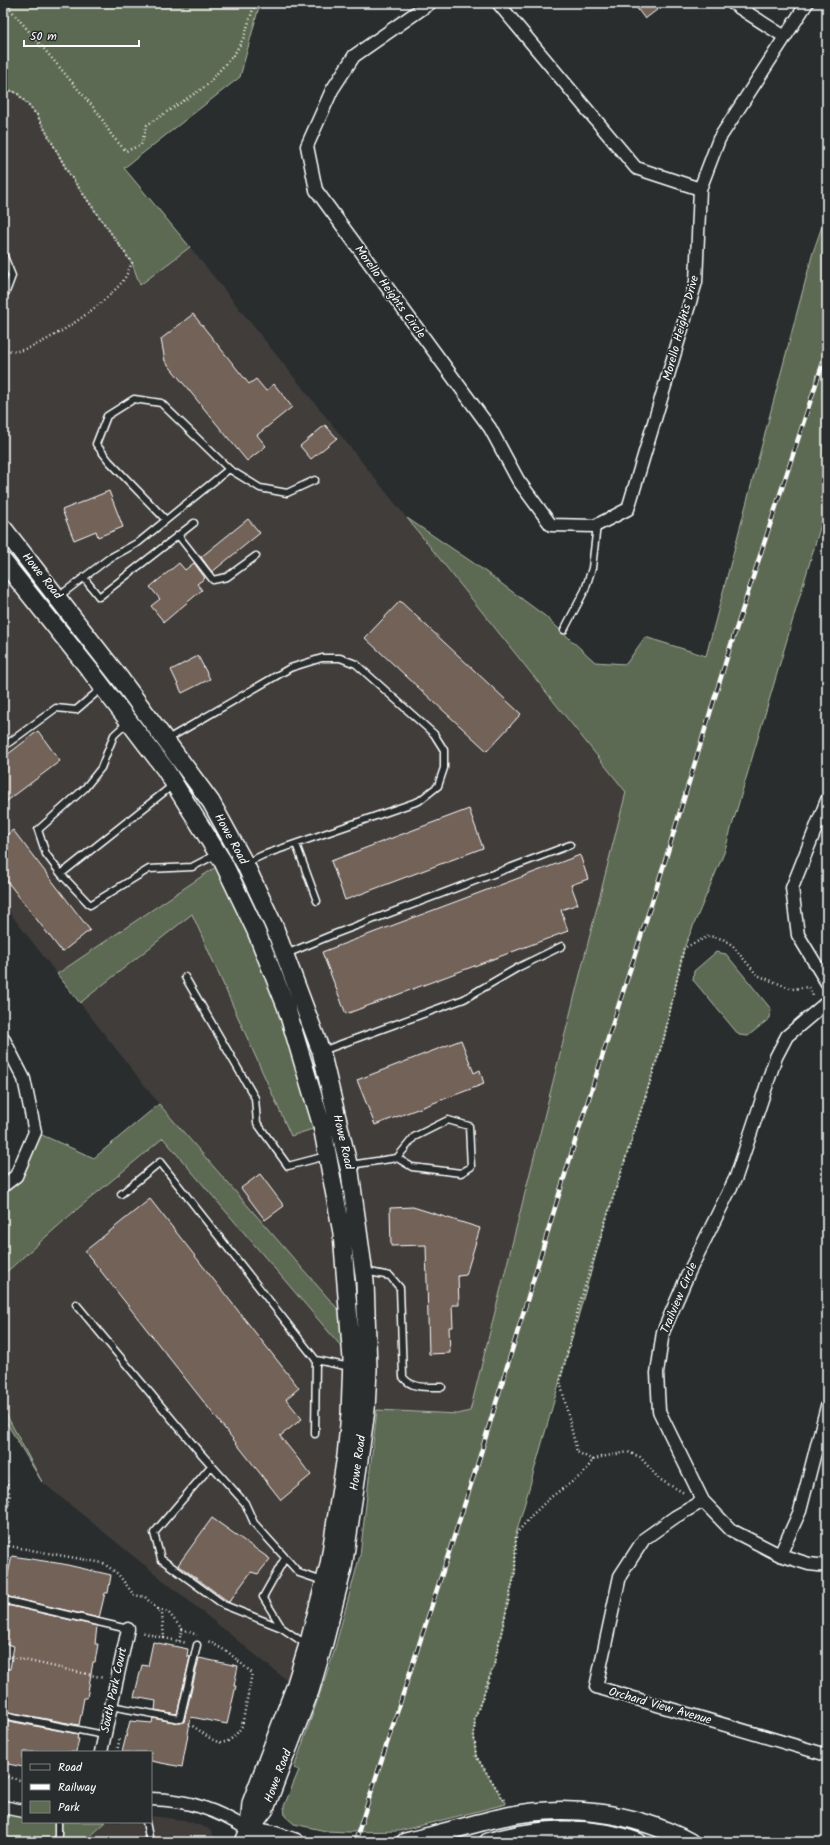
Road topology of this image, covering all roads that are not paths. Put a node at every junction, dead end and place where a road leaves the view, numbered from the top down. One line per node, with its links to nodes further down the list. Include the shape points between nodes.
1 (430, 3): 14 (street, Morello Heights Circle, via 354,56 332,90 307,146 316,190 490,428 518,480 551,525)
2 (498, 3): 6 (street, via 636,168)
3 (732, 3): 5 (street)
4 (807, 3): 5 (street, Morello Heights Drive)
5 (785, 37): 6 (street, Morello Heights Drive, via 719,139)
6 (700, 188): 11 (street, Morello Heights Drive, via 696,282)
7 (3, 254): 8 (lane, via 12,276)
8 (3, 294)
9 (229, 470): 10 (lane, via 260,488 287,493); 12 (lane); 12 (lane, via 161,403 134,399 106,416 96,444)
10 (315, 480)
11 (628, 509): 14 (street, Morello Heights Circle)
12 (166, 520): 19 (lane, via 139,542 108,559)
13 (194, 523): 16 (lane)
14 (596, 525): 21 (lane, via 592,568)
15 (3, 528): 20 (street, Howe Road)
16 (178, 535): 17 (lane, via 213,580 226,577); 19 (lane, via 99,597)
17 (256, 556)
18 (3, 562): 22 (street, Howe Road)
19 (84, 578): 20 (lane)
20 (58, 597): 24 (street, Howe Road)
21 (564, 630)
22 (103, 687): 23 (street, Howe Road); 25 (lane, via 76,710 56,708)
23 (129, 721): 26 (street, Howe Road); 32 (lane, via 114,735 101,768 85,788 38,830 46,854)
24 (166, 741): 28 (lane, via 290,668 322,658 340,658 356,664 434,734 444,750 444,768 438,786 419,801); 31 (street, Howe Road, via 211,802)
25 (3, 746)
26 (174, 784): 30 (street, Howe Road); 32 (lane)
27 (827, 800): 37 (street, via 792,888 798,935)
28 (296, 844): 31 (lane); 33 (lane)
29 (570, 845): 35 (lane)
30 (218, 854): 32 (lane, via 192,868 149,869 90,905); 41 (street, Howe Road, via 256,930 286,1006 322,1126)
31 (245, 864): 35 (street, Howe Road)
32 (61, 874)
33 (317, 901)
34 (562, 946): 40 (lane, via 464,999)
35 (286, 954): 40 (street, Howe Road)
36 (185, 977): 41 (lane, via 255,1098 257,1123 288,1166)
37 (827, 983)
38 (824, 1005): 54 (street, Trailview Circle, via 787,1036 776,1057 736,1177 689,1272 663,1332 657,1373 659,1411)
39 (3, 1038): 44 (street, via 24,1078 35,1132 16,1176)
40 (321, 1051): 43 (street, Howe Road)
41 (326, 1156): 49 (street, Howe Road, via 342,1233)
42 (397, 1158): 42 (lane, via 414,1137 448,1120 470,1126 471,1167 461,1173 412,1167); 43 (lane)
43 (349, 1166): 46 (street, Howe Road)
44 (3, 1186)
45 (121, 1194): 48 (lane, via 160,1162)
46 (363, 1271): 50 (lane, via 390,1276 400,1288 403,1377 406,1382 414,1386); 74 (street, Howe Road, via 368,1369 366,1410 343,1568 310,1691 265,1809)
47 (76, 1304): 53 (lane)
48 (316, 1360): 49 (lane); 52 (lane)
49 (351, 1367): 58 (street, Howe Road, via 346,1456)
50 (442, 1387)
51 (827, 1406): 55 (street, via 800,1511)
52 (315, 1434)
53 (211, 1466): 56 (lane, via 245,1503 254,1524); 60 (lane, via 154,1533 162,1559 224,1605)
54 (703, 1501): 55 (street, Trailview Circle, via 732,1530); 68 (street, Orchard View Avenue, via 644,1539 620,1576 596,1687)
55 (780, 1555): 57 (street, Trailview Circle, via 809,1564)
56 (285, 1558): 58 (lane, via 299,1573); 60 (lane, via 263,1597)
57 (827, 1566)
58 (325, 1582): 63 (street, Howe Road)
59 (8, 1601): 61 (lane)
60 (282, 1628): 63 (lane)
61 (128, 1629): 64 (street, South Park Court)
62 (197, 1645): 64 (lane, via 180,1719)
63 (308, 1646): 74 (street, Howe Road, via 251,1803)
64 (111, 1706): 66 (street, South Park Court)
65 (3, 1715): 66 (lane)
66 (104, 1735): 67 (street, South Park Court)
67 (100, 1751)
68 (827, 1755)
69 (152, 1799): 74 (street, via 173,1800 201,1806 227,1816)
70 (3, 1807): 71 (street)
71 (22, 1811)
72 (58, 1823): 75 (lane)
73 (146, 1823): 76 (lane)
74 (251, 1838): 77 (street, via 271,1834)
75 (58, 1842)
76 (150, 1842)
77 (294, 1842)
78 (405, 1842): 81 (street, via 514,1815 560,1811 590,1812 630,1819)
79 (488, 1842): 80 (street, via 529,1832 560,1830 593,1832)
80 (638, 1842)
81 (690, 1842)

